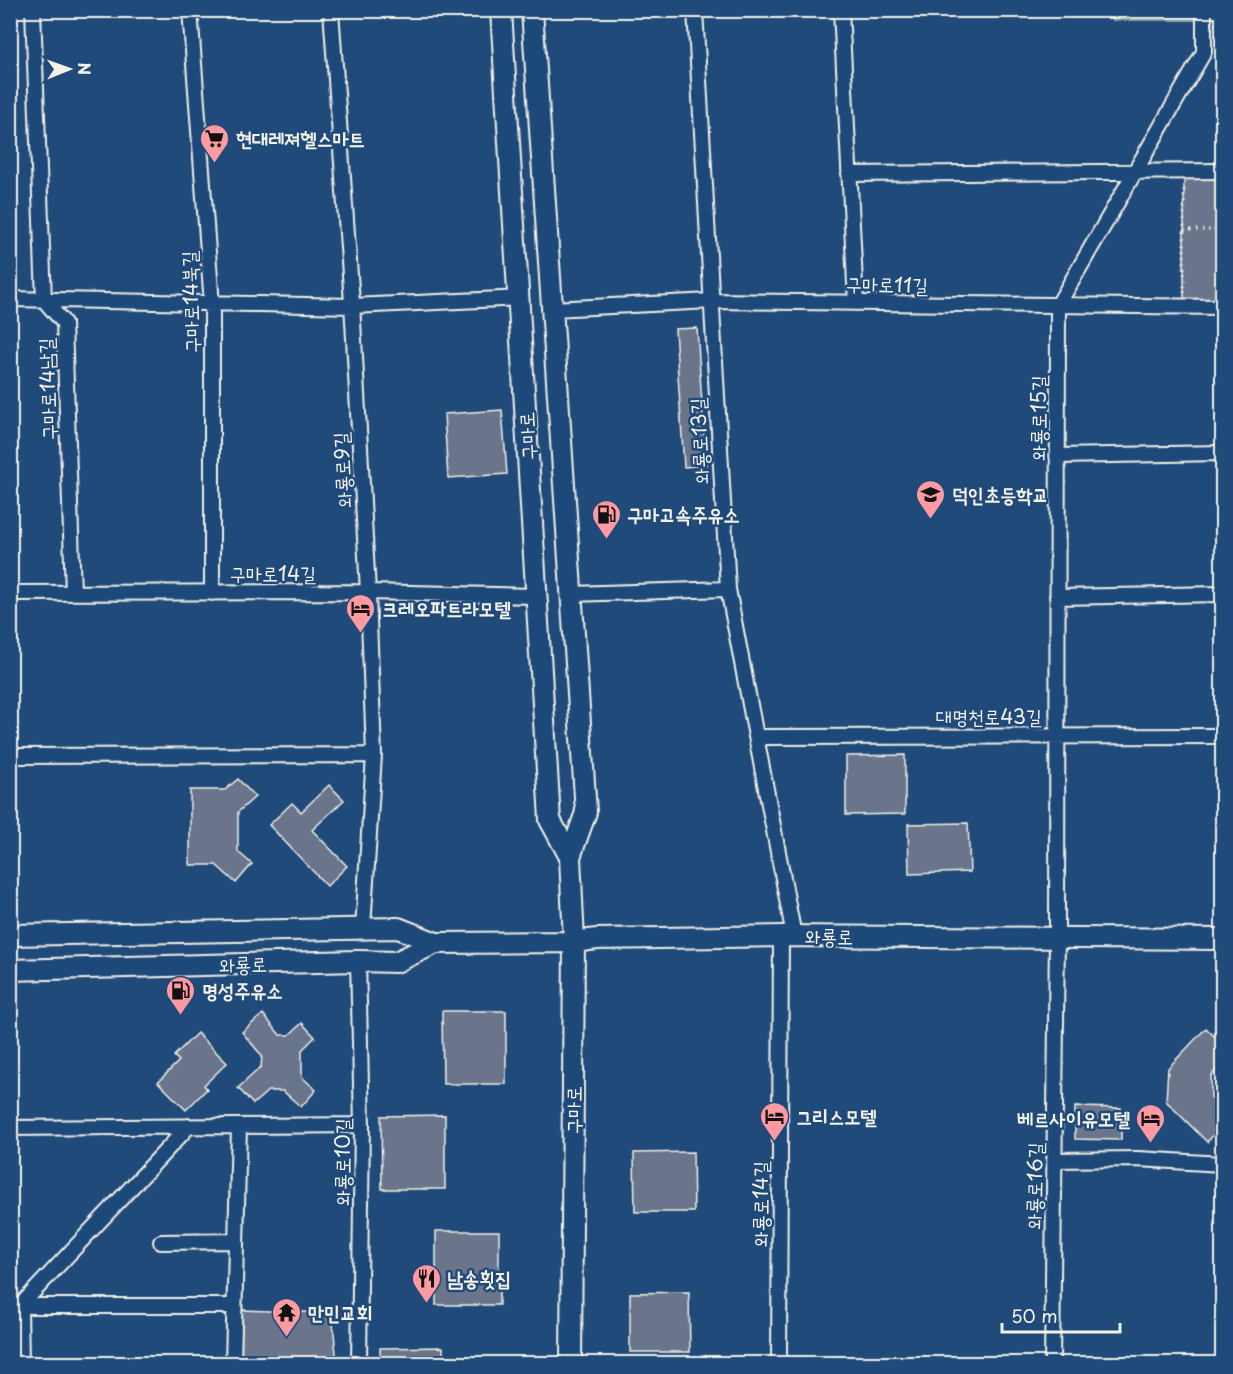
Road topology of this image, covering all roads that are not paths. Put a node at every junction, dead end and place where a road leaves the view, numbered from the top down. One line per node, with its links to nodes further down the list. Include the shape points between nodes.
1 (33, 10): 14 (street)
2 (190, 10): 17 (street, 구마로14북길)
3 (331, 10): 19 (street, 와룡로9길)
4 (501, 10): 12 (main road, 구마로)
5 (532, 10): 21 (main road, 구마로)
6 (695, 10): 15 (street, 와룡로13길)
7 (841, 10): 11 (street)
8 (1204, 10): 9 (street, 와룡로15길, via 1204,52)
9 (1134, 171): 10 (street); 11 (street); 18 (street, 와룡로15길)
10 (1222, 171)
11 (849, 174): 16 (street)
12 (520, 298): 19 (street); 31 (main road, 구마로)
13 (10, 300): 14 (street)
14 (44, 300): 17 (street); 27 (street, 구마로14남길, via 64,323)
15 (711, 301): 16 (street, 구마로11길); 21 (street, 구마로11길); 24 (street, 와룡로13길)
16 (856, 303): 18 (street, 구마로11길)
17 (212, 304): 19 (street); 28 (street, 구마로14북길)
18 (1058, 305): 20 (street, 구마로11길); 23 (street, 와룡로15길)
19 (352, 306): 25 (street, 와룡로9길)
20 (1222, 307)
21 (552, 309): 29 (main road, 구마로)
22 (1222, 453): 23 (street)
23 (1058, 456): 32 (street, 와룡로15길)
24 (728, 589): 29 (street); 35 (street, 와룡로13길)
25 (368, 592): 28 (street, 구마로14길); 31 (street, 구마로14길); 36 (street, 와룡로9길)
26 (10, 593): 27 (street, 구마로14길)
27 (73, 593): 28 (street, 구마로14길)
28 (212, 593)
29 (571, 594): 38 (main road, 구마로, via 586,812)
30 (1222, 594): 32 (street)
31 (536, 596): 38 (main road, 구마로, via 550,820)
32 (1057, 597): 33 (street, 와룡로15길)
33 (1057, 736): 34 (street, 대명천로43길); 35 (street, 대명천로43길); 42 (street, 와룡로15길)
34 (1222, 736)
35 (756, 737): 41 (street, 와룡로13길)
36 (374, 755): 37 (street); 39 (street, 와룡로9길)
37 (10, 756)
38 (570, 857): 44 (main road, 구마로)
39 (363, 928): 40 (main road, 와룡로); 45 (main road, 와룡로, via 398,928)
40 (10, 935)
41 (788, 936): 42 (main road, 와룡로); 44 (main road, 와룡로); 62 (street, 와룡로14길)
42 (1057, 938): 43 (main road, 와룡로); 52 (street, 와룡로16길)
43 (1222, 939)
44 (574, 942): 45 (main road, 와룡로); 61 (main road, 구마로)
45 (436, 943): 46 (main road, 와룡로, via 396,962)
46 (358, 961): 47 (main road, 와룡로); 48 (street, 와룡로10길)
47 (10, 970)
48 (362, 1125): 50 (street); 60 (street, 와룡로10길)
49 (189, 1126): 50 (street); 51 (street); 56 (street)
50 (239, 1126): 54 (street)
51 (10, 1128)
52 (1054, 1161): 53 (street, via 1138,1159); 63 (street, 와룡로16길)
53 (1222, 1164)
54 (236, 1241): 55 (street); 57 (street)
55 (161, 1242)
56 (15, 1304): 57 (street); 58 (street)
57 (234, 1306): 59 (street)
58 (21, 1364)
59 (233, 1364)
60 (359, 1364)
61 (571, 1364)
62 (779, 1364)
63 (1052, 1364)

